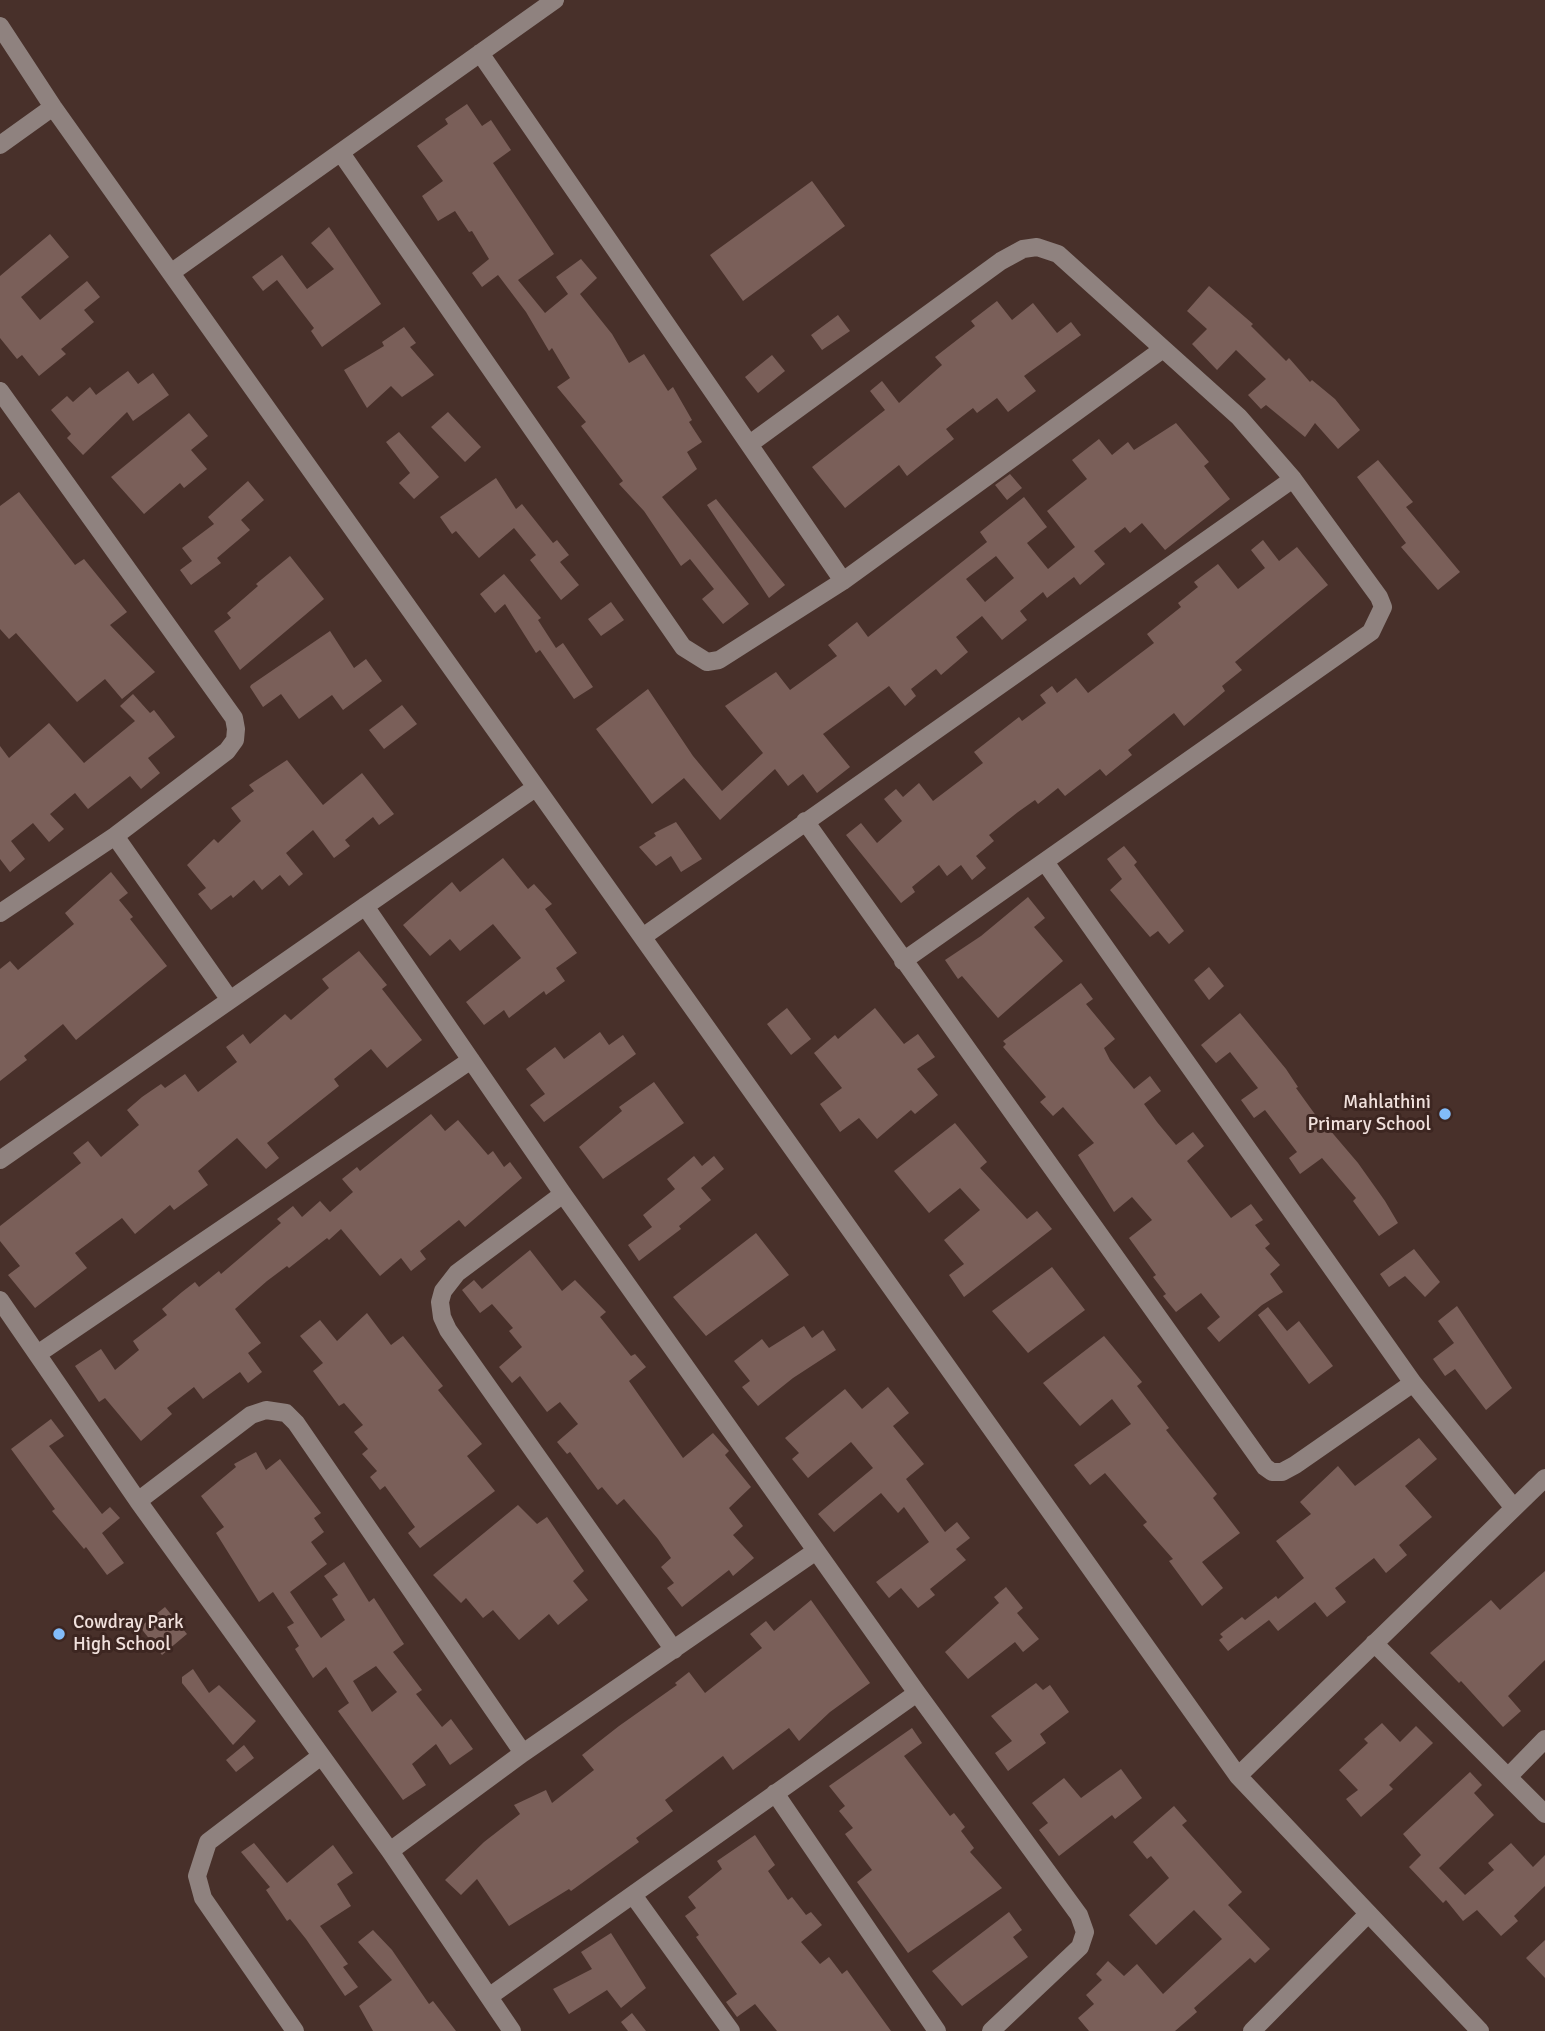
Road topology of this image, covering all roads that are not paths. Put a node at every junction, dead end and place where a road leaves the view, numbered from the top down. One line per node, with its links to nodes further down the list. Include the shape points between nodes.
1 (555, 0): 3 (street)
2 (0, 26): 4 (street)
3 (480, 52): 6 (street); 10 (street)
4 (53, 107): 5 (street); 7 (street)
5 (0, 145)
6 (341, 153): 7 (street); 12 (street, via 683,647 707,662 719,660)
7 (172, 272): 13 (street)
8 (1163, 349): 10 (street, via 1058,254 1037,247 1023,249); 11 (street, via 1239,417); 12 (street)
9 (0, 391): 15 (street, via 234,718 235,740 227,751)
10 (751, 443): 12 (street)
11 (1293, 479): 14 (street); 16 (street, via 1379,597 1383,607 1371,632)
12 (843, 580)
13 (535, 788): 17 (street); 19 (street)
14 (805, 821): 19 (street); 20 (street)
15 (115, 836): 18 (street); 21 (street)
16 (1045, 862): 20 (street); 27 (street)
17 (365, 906): 21 (street); 22 (street)
18 (0, 913)
19 (643, 936): 38 (street)
20 (903, 961): 27 (street, via 1265,1467 1282,1472 1295,1465)
21 (230, 1000): 23 (street)
22 (471, 1060): 24 (street); 26 (street)
23 (0, 1160)
24 (564, 1194): 31 (street); 33 (street, via 457,1273 443,1291 443,1317)
25 (0, 1300): 26 (street)
26 (39, 1353): 29 (street)
27 (1413, 1383): 30 (street)
28 (1545, 1478): 30 (street)
29 (138, 1501): 36 (street, via 251,1415 266,1410 285,1413); 37 (street)
30 (1514, 1508): 32 (street)
31 (816, 1551): 33 (street); 34 (street)
32 (1374, 1643): 38 (street); 39 (street)
33 (674, 1650): 36 (street)
34 (917, 1693): 40 (street); 50 (street, via 1079,1915 1085,1932 1080,1947)
35 (1545, 1739): 39 (street)
36 (523, 1753): 42 (street)
37 (321, 1756): 42 (street); 46 (street, via 208,1842 197,1876 203,1898)
38 (1238, 1776): 44 (street)
39 (1508, 1776): 41 (street)
40 (775, 1793): 43 (street); 49 (street)
41 (1545, 1814)
42 (390, 1851): 45 (street)
43 (633, 1895): 45 (street); 48 (street)
44 (1367, 1915): 51 (street); 52 (street)
45 (490, 1996): 47 (street)
46 (295, 2031)
47 (512, 2031)
48 (731, 2031)
49 (937, 2031)
50 (991, 2031)
51 (1252, 2031)
52 (1480, 2031)

